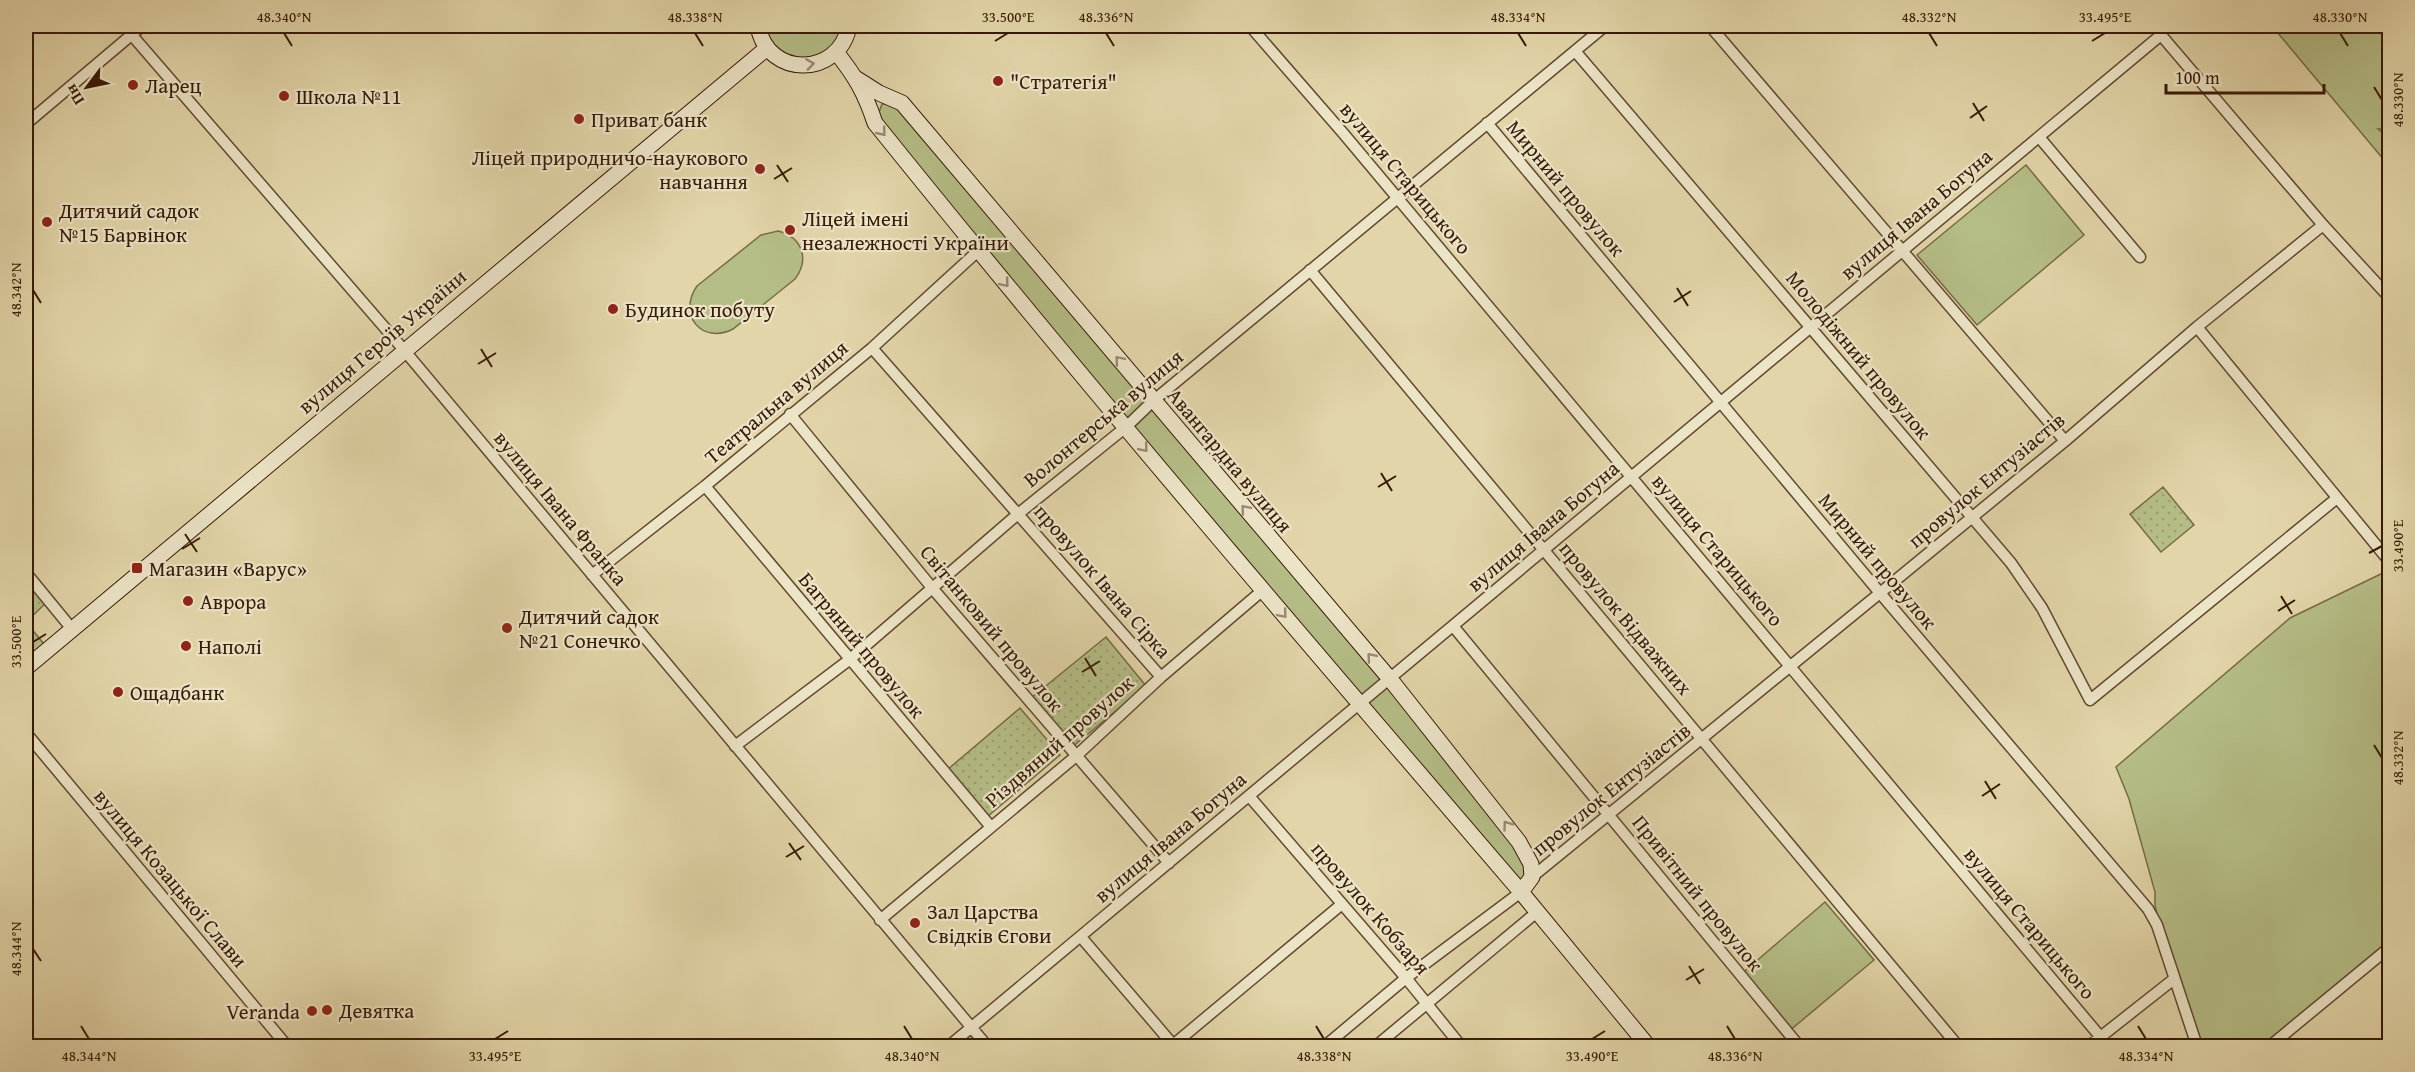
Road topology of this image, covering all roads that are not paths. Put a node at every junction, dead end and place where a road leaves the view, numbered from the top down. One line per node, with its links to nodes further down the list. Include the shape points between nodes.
1 (142, 26): 7 (street)
2 (758, 26): 8 (street)
3 (849, 26): 10 (street)
4 (1250, 26): 15 (street, вулиця Старицького)
5 (1605, 26): 9 (street, Волонтерська вулиця)
6 (1710, 26): 18 (street)
7 (128, 30): 13 (street); 25 (street, вулиця Івана Франка)
8 (768, 48): 10 (street, one-way to 10, via 785,61 806,65); 25 (street, вулиця Героїв України)
9 (1575, 51): 12 (street, Волонтерська вулиця); 22 (street, Молодіжний провулок)
10 (836, 52): 11 (street, Авангардна вулиця)
11 (857, 79): 17 (street, Авангардна вулиця, one-way to 17, via 875,123); 26 (street, Авангардна вулиця, one-way to 11, via 902,103)
12 (1487, 123): 15 (street, Волонтерська вулиця); 27 (street, Мирний провулок)
13 (26, 124)
14 (2038, 137): 16 (street, вулиця Івана Богуна, via 2161,35); 18 (street, вулиця Івана Богуна); 19 (street)
15 (1397, 198): 20 (street, Волонтерська вулиця); 31 (street, вулиця Старицького)
16 (2323, 225): 21 (street); 23 (street, провулок Ентузіастів)
17 (978, 251): 24 (street, Театральна вулиця); 29 (street, Авангардна вулиця, one-way to 29)
18 (1903, 251): 22 (street, вулиця Івана Богуна); 30 (street)
19 (2140, 257)
20 (1310, 270): 26 (street, Волонтерська вулиця); 36 (street, провулок Відважних)
21 (2390, 298)
22 (1811, 327): 27 (street, вулиця Івана Богуна); 35 (street, Молодіжний провулок)
23 (2197, 327): 30 (street, провулок Ентузіастів); 33 (street)
24 (872, 348): 28 (street, Театральна вулиця); 34 (street, провулок Івана Сірка)
25 (404, 350): 39 (street, вулиця Івана Франка); 44 (street, вулиця Героїв України)
26 (1153, 401): 29 (street, Волонтерська вулиця); 49 (street, Авангардна вулиця, one-way to 26)
27 (1720, 403): 31 (street, вулиця Івана Богуна); 42 (street, Мирний провулок)
28 (790, 414): 32 (street, Театральна вулиця); 40 (street, Світанковий провулок)
29 (1126, 427): 34 (street, Волонтерська вулиця); 41 (street, Авангардна вулиця, one-way to 41)
30 (2065, 441): 35 (street, провулок Ентузіастів)
31 (1631, 477): 36 (street, вулиця Івана Богуна); 46 (street, вулиця Старицького)
32 (705, 486): 39 (street, Театральна вулиця); 45 (street, Багряний провулок)
33 (2337, 498): 35 (street, Молодіжний провулок, via 2090,700 2042,608 2011,562); 37 (street)
34 (1018, 514): 40 (street, Волонтерська вулиця); 48 (street, провулок Івана Сірка)
35 (1971, 518): 42 (street, провулок Ентузіастів)
36 (1544, 550): 43 (street, вулиця Івана Богуна); 52 (street, провулок Відважних)
37 (2390, 562)
38 (26, 573): 44 (street)
39 (592, 575): 53 (street, вулиця Івана Франка)
40 (933, 589): 45 (street, Волонтерська вулиця); 54 (street, Світанковий провулок)
41 (1263, 591): 48 (street, Різдвяний провулок); 50 (street, Авангардна вулиця, one-way to 50)
42 (1880, 593): 46 (street, провулок Ентузіастів); 67 (street, Мирний провулок, via 2148,909)
43 (1453, 626): 49 (street, вулиця Івана Богуна); 56 (street, Привітний провулок)
44 (72, 629): 47 (street, вулиця Героїв України)
45 (849, 660): 53 (street, Волонтерська вулиця); 57 (street, Багряний провулок)
46 (1790, 667): 52 (street, провулок Ентузіастів); 70 (street, вулиця Старицького)
47 (26, 668)
48 (1161, 677): 54 (street, Різдвяний провулок)
49 (1390, 679): 50 (street, вулиця Івана Богуна); 59 (street, Авангардна вулиця, one-way to 49, via 1531,864 1505,821)
50 (1359, 704): 55 (street, вулиця Івана Богуна); 60 (street, Авангардна вулиця)
51 (26, 733): 72 (street, вулиця Козацької Слави)
52 (1702, 740): 56 (street, провулок Ентузіастів); 80 (street, провулок Відважних)
53 (735, 746): 63 (street, вулиця Івана Франка)
54 (1075, 757): 57 (street, Різдвяний провулок); 58 (street, Світанковий провулок)
55 (1249, 796): 58 (street, вулиця Івана Богуна); 61 (street, провулок Кобзаря)
56 (1609, 816): 59 (street, провулок Ентузіастів); 79 (street, Привітний провулок)
57 (991, 827): 63 (street, Різдвяний провулок)
58 (1169, 863): 64 (street, вулиця Івана Богуна)
59 (1532, 877): 60 (street)
60 (1521, 892): 62 (street, Авангардна вулиця); 66 (street)
61 (1342, 904): 66 (street, провулок Кобзаря); 71 (street)
62 (1537, 912): 68 (street); 78 (street, Авангардна вулиця)
63 (880, 920): 69 (street, вулиця Івана Франка)
64 (1081, 937): 69 (street, вулиця Івана Богуна); 71 (street)
65 (2390, 947): 84 (street)
66 (1406, 978): 68 (street, провулок Кобзаря); 75 (street)
67 (2174, 979): 70 (street); 83 (street, Мирний провулок)
68 (1425, 1003): 76 (street); 77 (street, провулок Кобзаря)
69 (971, 1028): 73 (street, вулиця Івана Богуна); 74 (street, вулиця Івана Франка)
70 (2100, 1037): 81 (street); 82 (street, вулиця Старицького)
71 (1174, 1046)
72 (287, 1047)
73 (949, 1047)
74 (987, 1047)
75 (1325, 1047)
76 (1376, 1047)
77 (1461, 1047)
78 (1648, 1047)
79 (1799, 1047)
80 (1958, 1047)
81 (2089, 1047)
82 (2108, 1047)
83 (2197, 1047)
84 (2270, 1047)

